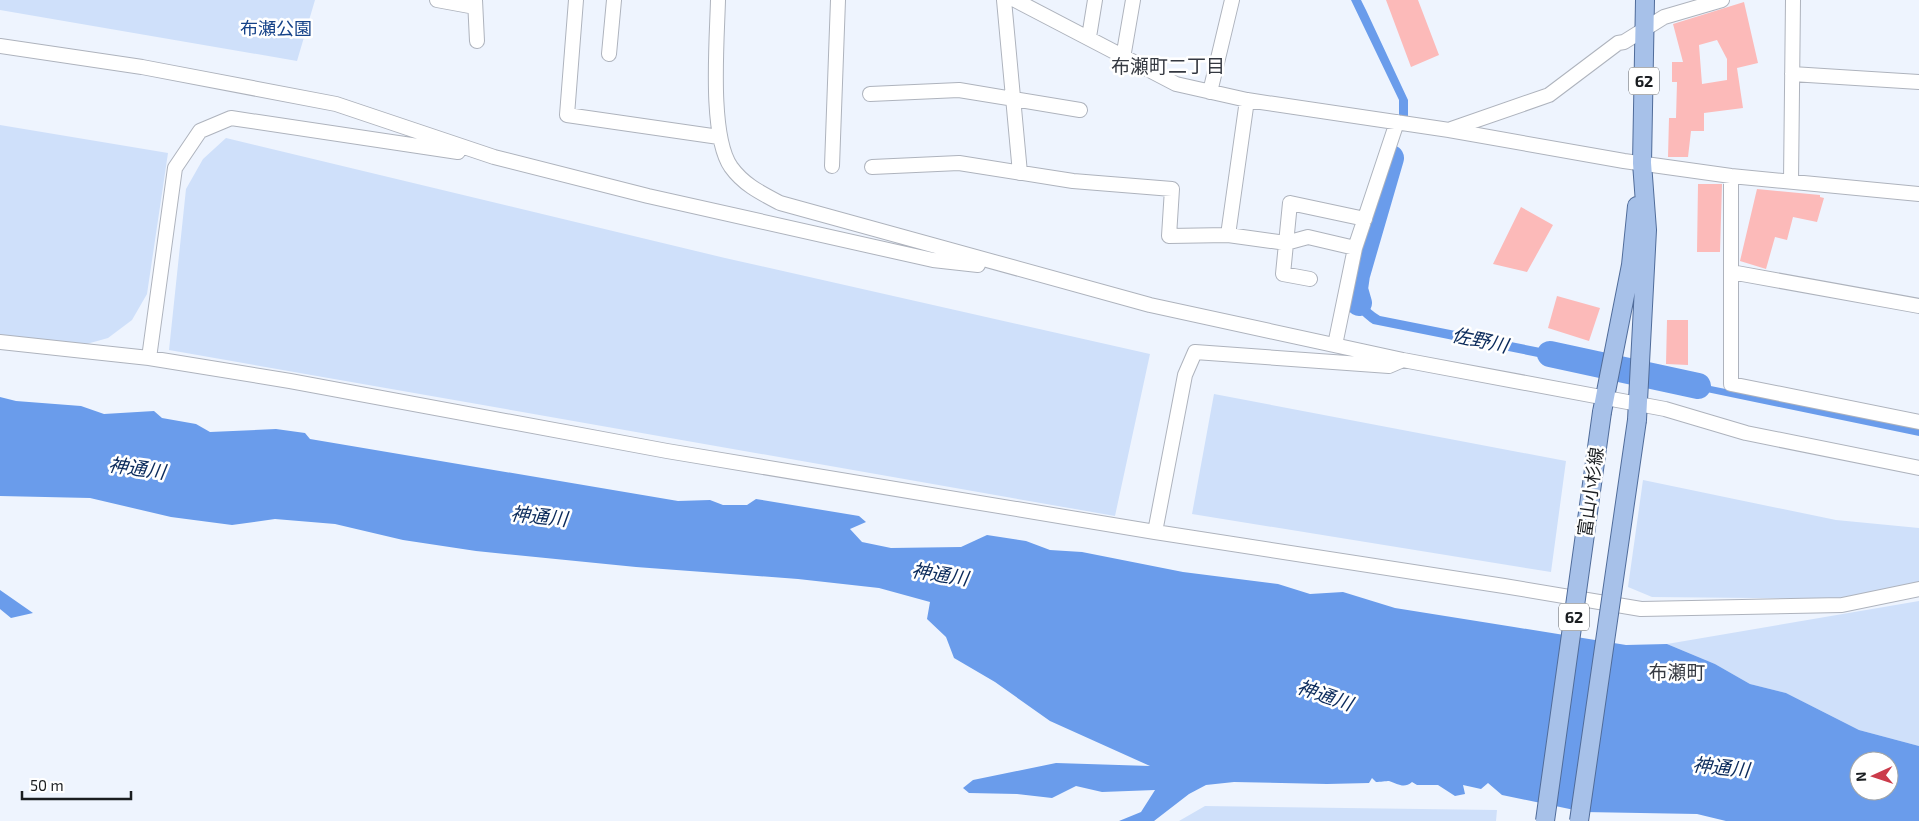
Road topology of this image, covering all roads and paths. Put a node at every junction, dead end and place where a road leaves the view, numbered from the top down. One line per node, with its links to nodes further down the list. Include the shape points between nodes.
1 (437, 0): 14 (street)
2 (576, 0): 30 (street, via 567,115)
3 (614, 0): 19 (street)
4 (718, 0): 30 (street)
5 (838, 0): 33 (street)
6 (1004, 0): 25 (street)
7 (1015, 0): 16 (street)
8 (1095, 0): 16 (street)
9 (1133, 0): 20 (street)
10 (1232, 0): 23 (street)
11 (1645, 0): 15 (main road, 富山小杉線 / 62)
12 (1722, 0): 15 (street, via 1664,17)
13 (1794, 0): 21 (street)
14 (475, 3): 17 (street)
15 (1644, 29): 29 (street, via 1618,43 1549,95); 32 (main road, 富山小杉線 / 62)
16 (1089, 38): 20 (street)
17 (477, 41)
18 (0, 46): 31 (street, via 142,67 336,104)
19 (609, 54)
20 (1124, 58): 23 (street, via 1176,84)
21 (1792, 74): 22 (street); 37 (street)
22 (1919, 82)
23 (1210, 92): 26 (street)
24 (870, 94): 25 (street, via 959,90)
25 (1013, 99): 27 (street); 35 (street)
26 (1247, 100): 28 (street); 40 (street)
27 (1080, 110)
28 (1397, 122): 29 (street); 39 (street)
29 (1449, 130): 32 (street)
30 (719, 137): 43 (street, via 723,153 740,178 780,203)
31 (494, 157): 43 (street, via 648,196 933,260); 49 (street, via 231,118 200,131 175,168)
32 (1642, 163): 36 (street); 51 (main road, 富山小杉線 / 62, via 1631,265); 52 (main road, 富山小杉線 / 62, via 1647,230)
33 (832, 166)
34 (872, 167): 35 (street, via 959,163)
35 (1020, 173): 40 (street, via 1172,189 1169,236)
36 (1730, 176): 37 (street); 44 (street)
37 (1791, 181): 38 (street)
38 (1919, 194)
39 (1365, 219): 41 (street, via 1290,203); 42 (street)
40 (1228, 235): 41 (street)
41 (1286, 243): 42 (street, via 1308,237); 45 (street, via 1283,274)
42 (1355, 248): 48 (street)
43 (1024, 271): 48 (street, via 1150,305)
44 (1731, 272): 46 (street); 53 (street, via 1731,384)
45 (1310, 279)
46 (1919, 306)
47 (0, 342): 49 (street)
48 (1335, 345): 50 (street)
49 (149, 358): 55 (street, via 290,380 668,451)
50 (1403, 360): 51 (street); 55 (street, via 1389,366 1195,352 1185,376)
51 (1604, 405): 52 (street); 57 (main road, 富山小杉線 / 62, bridge)
52 (1638, 412): 54 (street, via 1665,409 1746,433); 58 (main road, 富山小杉線 / 62, bridge)
53 (1919, 422)
54 (1919, 468)
55 (1155, 532): 56 (street, via 1641,610 1842,605)
56 (1919, 589)
57 (1545, 821)
58 (1579, 821)

